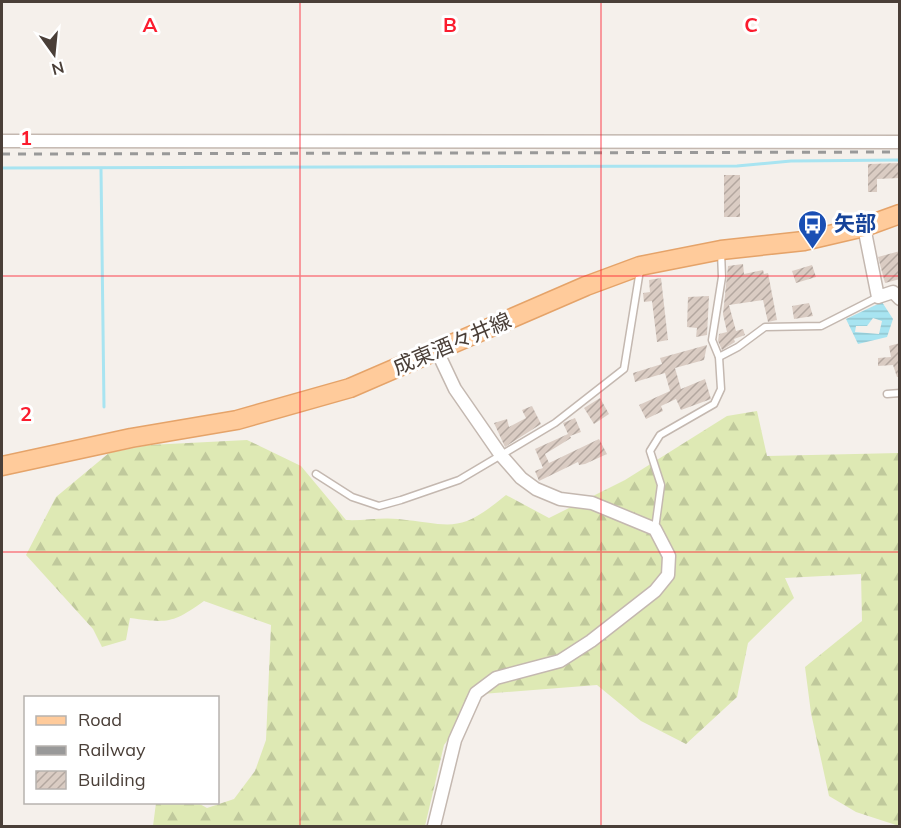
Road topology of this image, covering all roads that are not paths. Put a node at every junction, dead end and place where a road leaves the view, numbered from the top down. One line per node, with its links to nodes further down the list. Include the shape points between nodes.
1 (2, 141): 2 (street)
2 (900, 142)
3 (900, 214): 4 (main road, 成東酒々井線)
4 (864, 227): 5 (main road, 成東酒々井線, via 769,247); 8 (street)
5 (721, 250): 6 (main road, 成東酒々井線); 10 (lane, via 722,277 712,339)
6 (640, 266): 9 (main road, 成東酒々井線); 13 (lane, via 624,369 555,423)
7 (897, 294): 8 (street)
8 (878, 297): 10 (lane, via 821,326 765,327)
9 (437, 351): 13 (street, via 455,388); 14 (main road, 成東酒々井線, via 350,388 237,420)
10 (719, 357): 16 (lane, via 721,389 714,404 660,435 650,451 661,485)
11 (900, 393): 12 (lane)
12 (887, 394)
13 (500, 454): 15 (lane, via 459,480 379,506 352,497); 16 (street, via 536,489 560,499 592,503)
14 (2, 466)
15 (316, 474)
16 (655, 529): 17 (street, via 669,556 668,575 655,591 560,661 496,678 476,693 455,740)
17 (434, 826)

